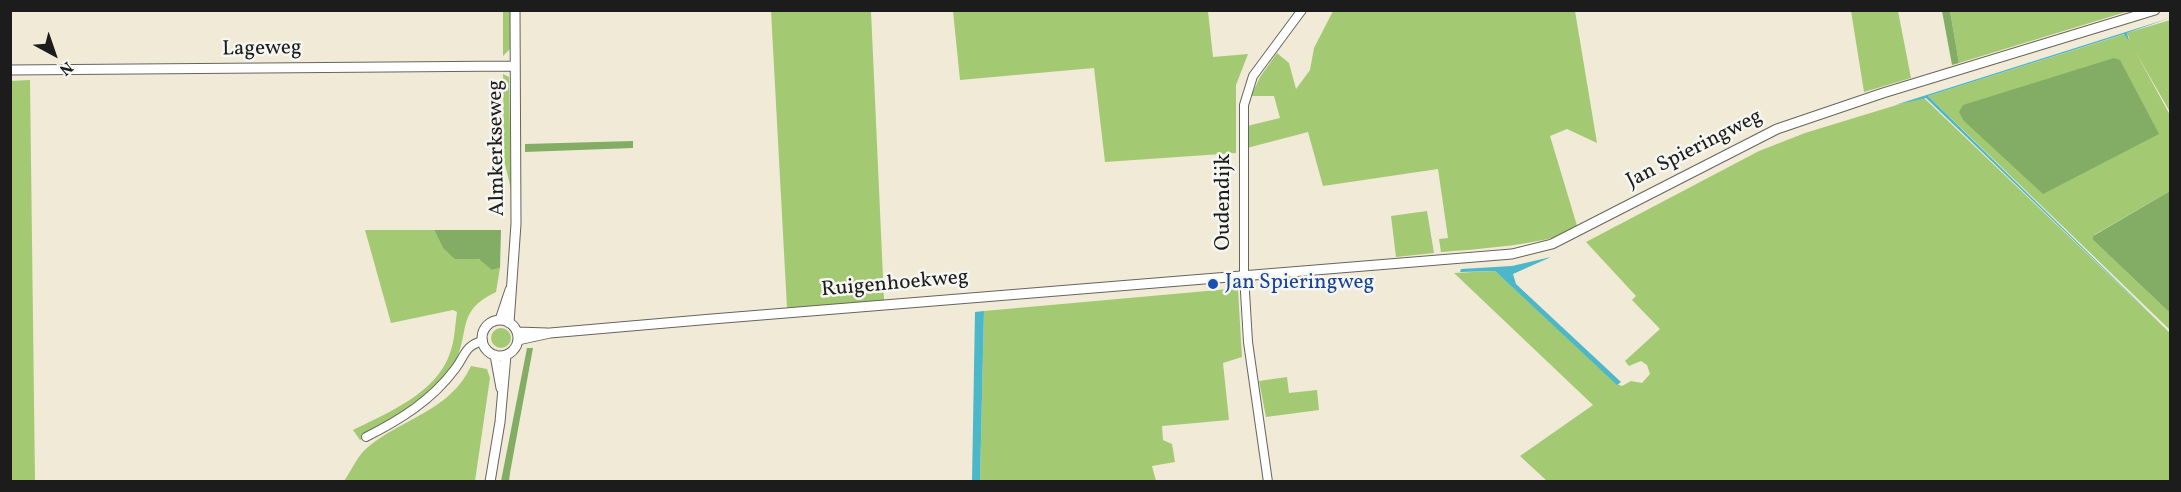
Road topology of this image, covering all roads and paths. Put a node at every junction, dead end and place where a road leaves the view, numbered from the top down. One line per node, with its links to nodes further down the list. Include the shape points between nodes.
1 (515, 10): 4 (street, Almkerkseweg)
2 (1302, 10): 6 (street, Oudendijk, via 1247,90 1242,126)
3 (2155, 10): 6 (street, Jan Spieringweg, via 1776,129 1552,244 1512,254)
4 (515, 66): 5 (street, Lageweg); 7 (street, Almkerkseweg, via 516,224)
5 (10, 70)
6 (1244, 275): 8 (street, Ruigenhoekweg, via 538,331); 15 (street, Oudendijk, via 1248,342)
7 (505, 321): 8 (street); 9 (street, via 485,329)
8 (517, 336): 11 (street)
9 (483, 341): 10 (street); 13 (street, via 465,350 434,393 392,424)
10 (495, 355): 11 (street); 12 (street)
11 (506, 355): 12 (street)
12 (502, 392): 14 (street)
13 (366, 437)
14 (490, 482)
15 (1268, 482)

